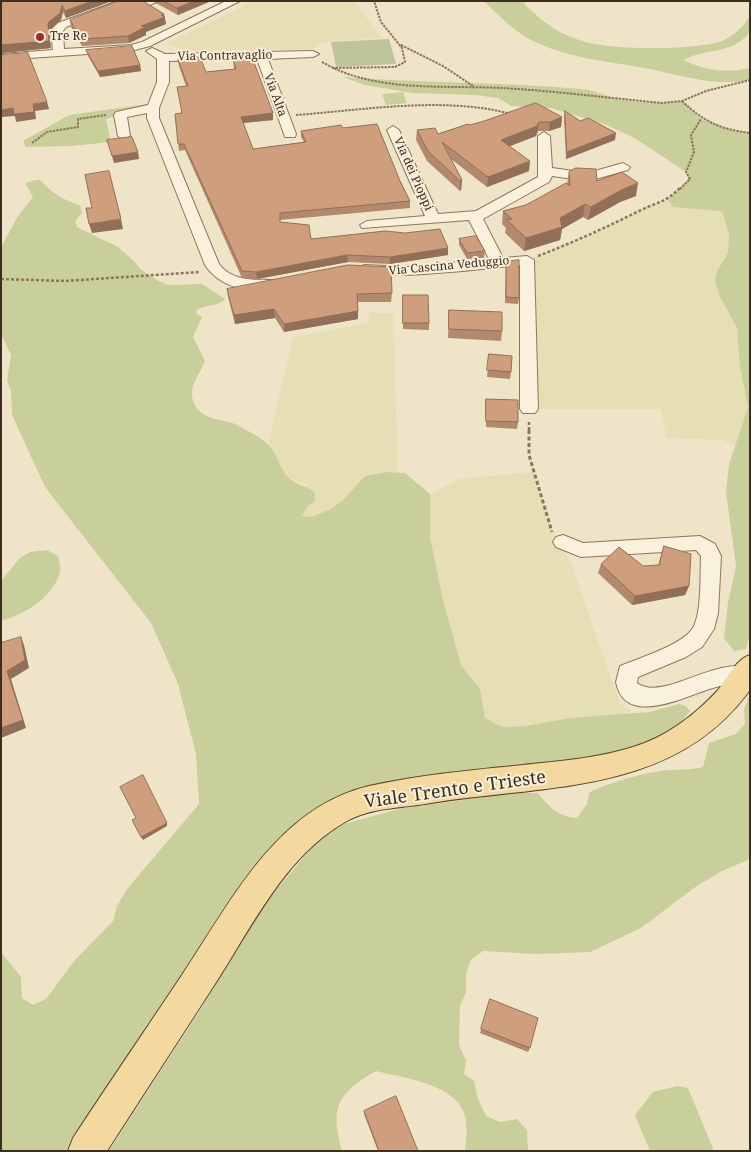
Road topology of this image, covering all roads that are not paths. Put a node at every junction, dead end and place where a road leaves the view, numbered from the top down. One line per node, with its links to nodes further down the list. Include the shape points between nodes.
1 (129, 1): 6 (street, via 62,25 57,30)
2 (235, 1): 4 (street)
3 (172, 19): 4 (street)
4 (184, 25): 5 (street)
5 (139, 46): 6 (street); 10 (street, Via Contravaglio)
6 (60, 54): 9 (street)
7 (313, 54): 8 (street, Via Contravaglio)
8 (260, 56): 10 (street, Via Contravaglio); 13 (street, Via Alta)
9 (1, 57)
10 (163, 58): 11 (street, via 163,82)
11 (154, 108): 14 (street, via 120,115); 23 (street, via 156,127 215,271 225,278 251,285)
12 (393, 130): 19 (street, Via dei Pioppi)
13 (290, 134)
14 (124, 136)
15 (544, 136): 17 (street)
16 (623, 167): 17 (street, via 588,177)
17 (546, 171): 18 (street, Via dei Pioppi, via 544,178 534,186)
18 (479, 215): 19 (street, Via dei Pioppi); 21 (street, via 477,223)
19 (433, 218): 20 (street, Via dei Pioppi)
20 (367, 225)
21 (498, 262): 22 (street, Via Cascina Veduggio, via 409,271); 24 (street, Via Cascina Veduggio, via 527,260)
22 (348, 268)
23 (285, 282)
24 (530, 409)
25 (559, 540): 26 (street, via 581,550 700,543 708,549 711,556 704,629 695,641 678,651 628,672 628,689 636,696 648,699)
26 (748, 670): 27 (main road, Viale Trento e Trieste, via 724,703 689,735 635,761 579,774 493,781 402,794 357,803 318,824 290,848 250,902)
27 (86, 1151)

